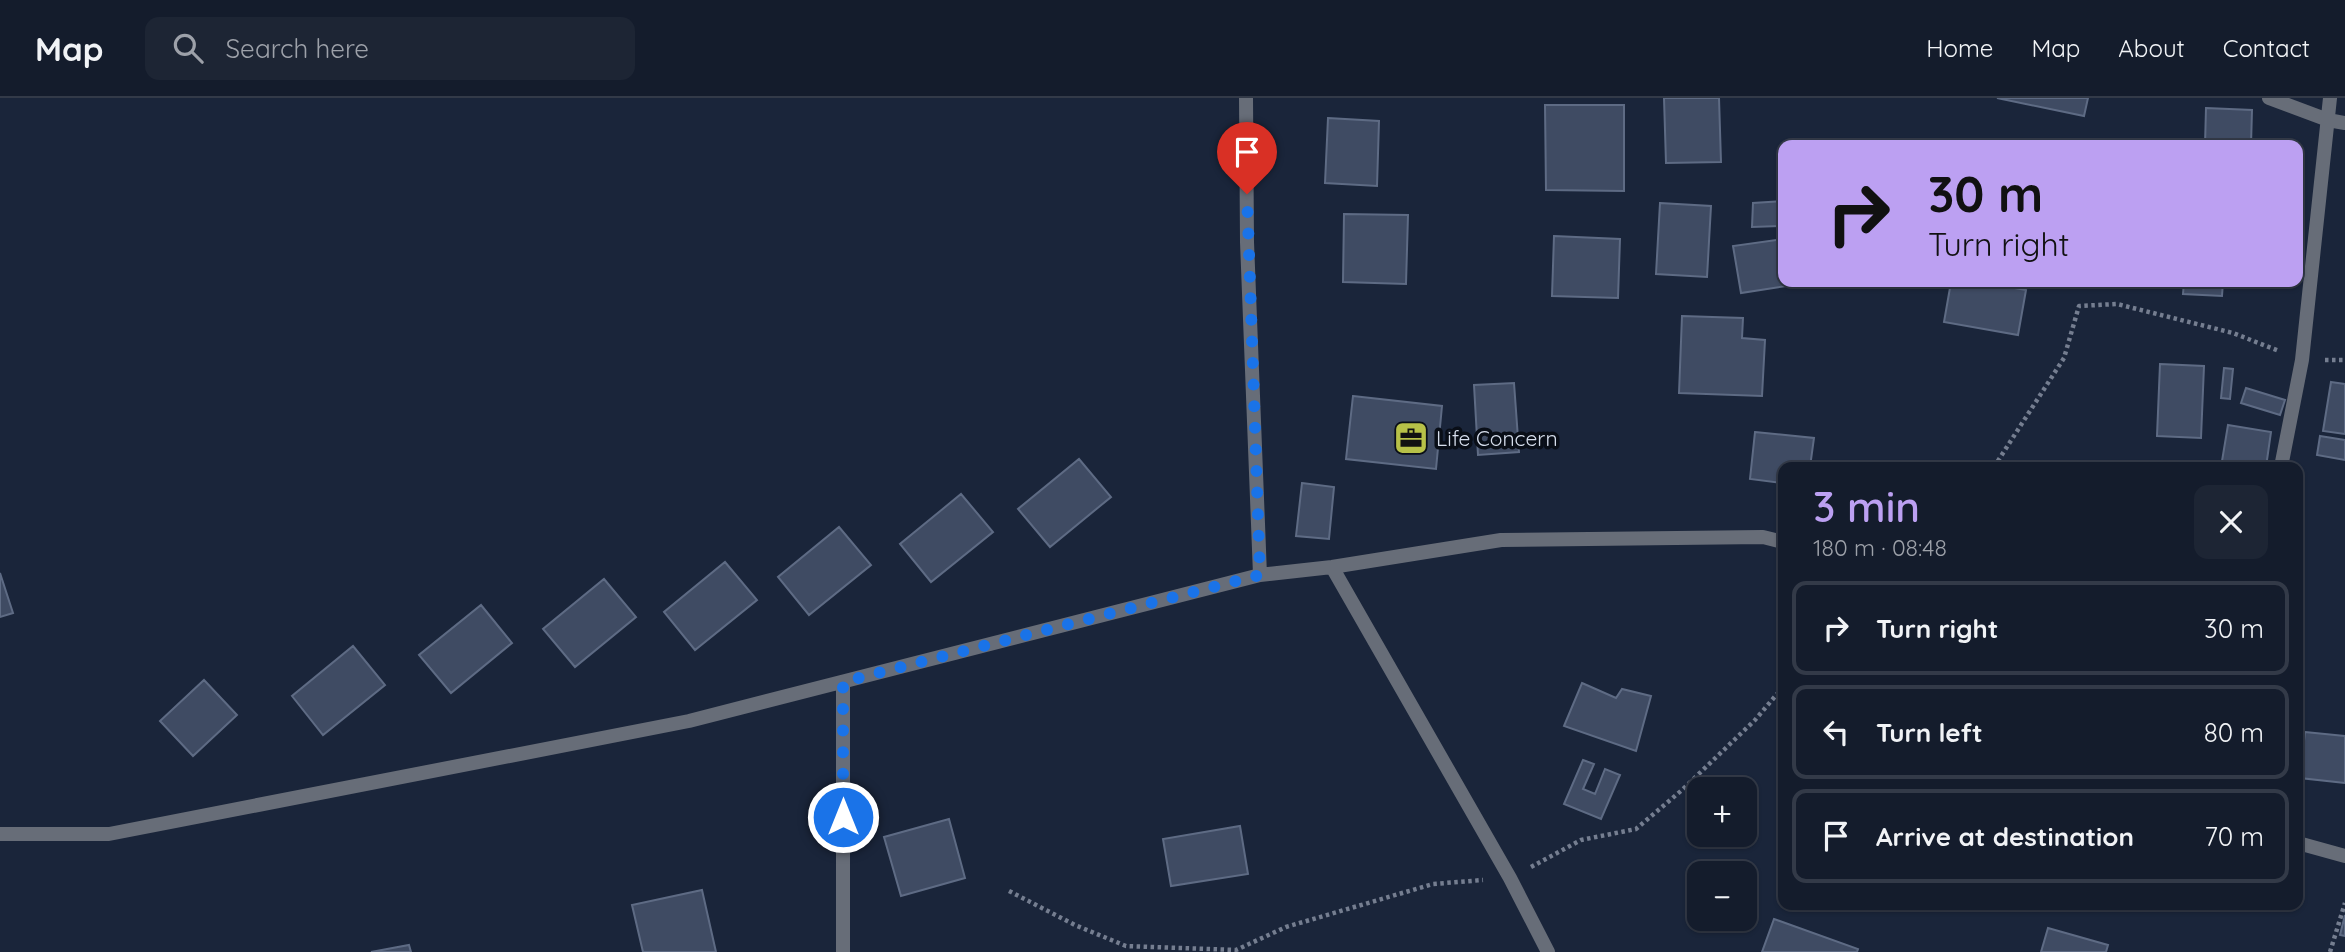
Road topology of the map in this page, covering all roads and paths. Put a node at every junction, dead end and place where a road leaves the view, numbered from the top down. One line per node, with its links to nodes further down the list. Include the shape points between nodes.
1 (1246, 98): 12 (street)
2 (2269, 98): 4 (street)
3 (2330, 98): 4 (street)
4 (2328, 120): 5 (street); 6 (street)
5 (2345, 123)
6 (2302, 360): 7 (path); 8 (path, via 2233,333 2117,304 2079,306 2064,358); 9 (street)
7 (2345, 360)
8 (1997, 462)
9 (2282, 462)
10 (1778, 541): 11 (street, via 1763,537 1501,540)
11 (1332, 567): 12 (street); 18 (street)
12 (1260, 575): 13 (street)
13 (843, 682): 15 (street, via 690,721 109,834); 21 (street)
14 (1778, 693): 18 (path, via 1682,790 1636,829 1581,840)
15 (0, 834)
16 (2303, 844): 17 (street)
17 (2345, 856)
18 (1510, 878): 19 (path, via 1433,884 1286,927 1236,950 1126,946); 22 (street)
19 (1009, 891)
20 (2345, 903): 23 (path)
21 (843, 952)
22 (1548, 952)
23 (2330, 952)

